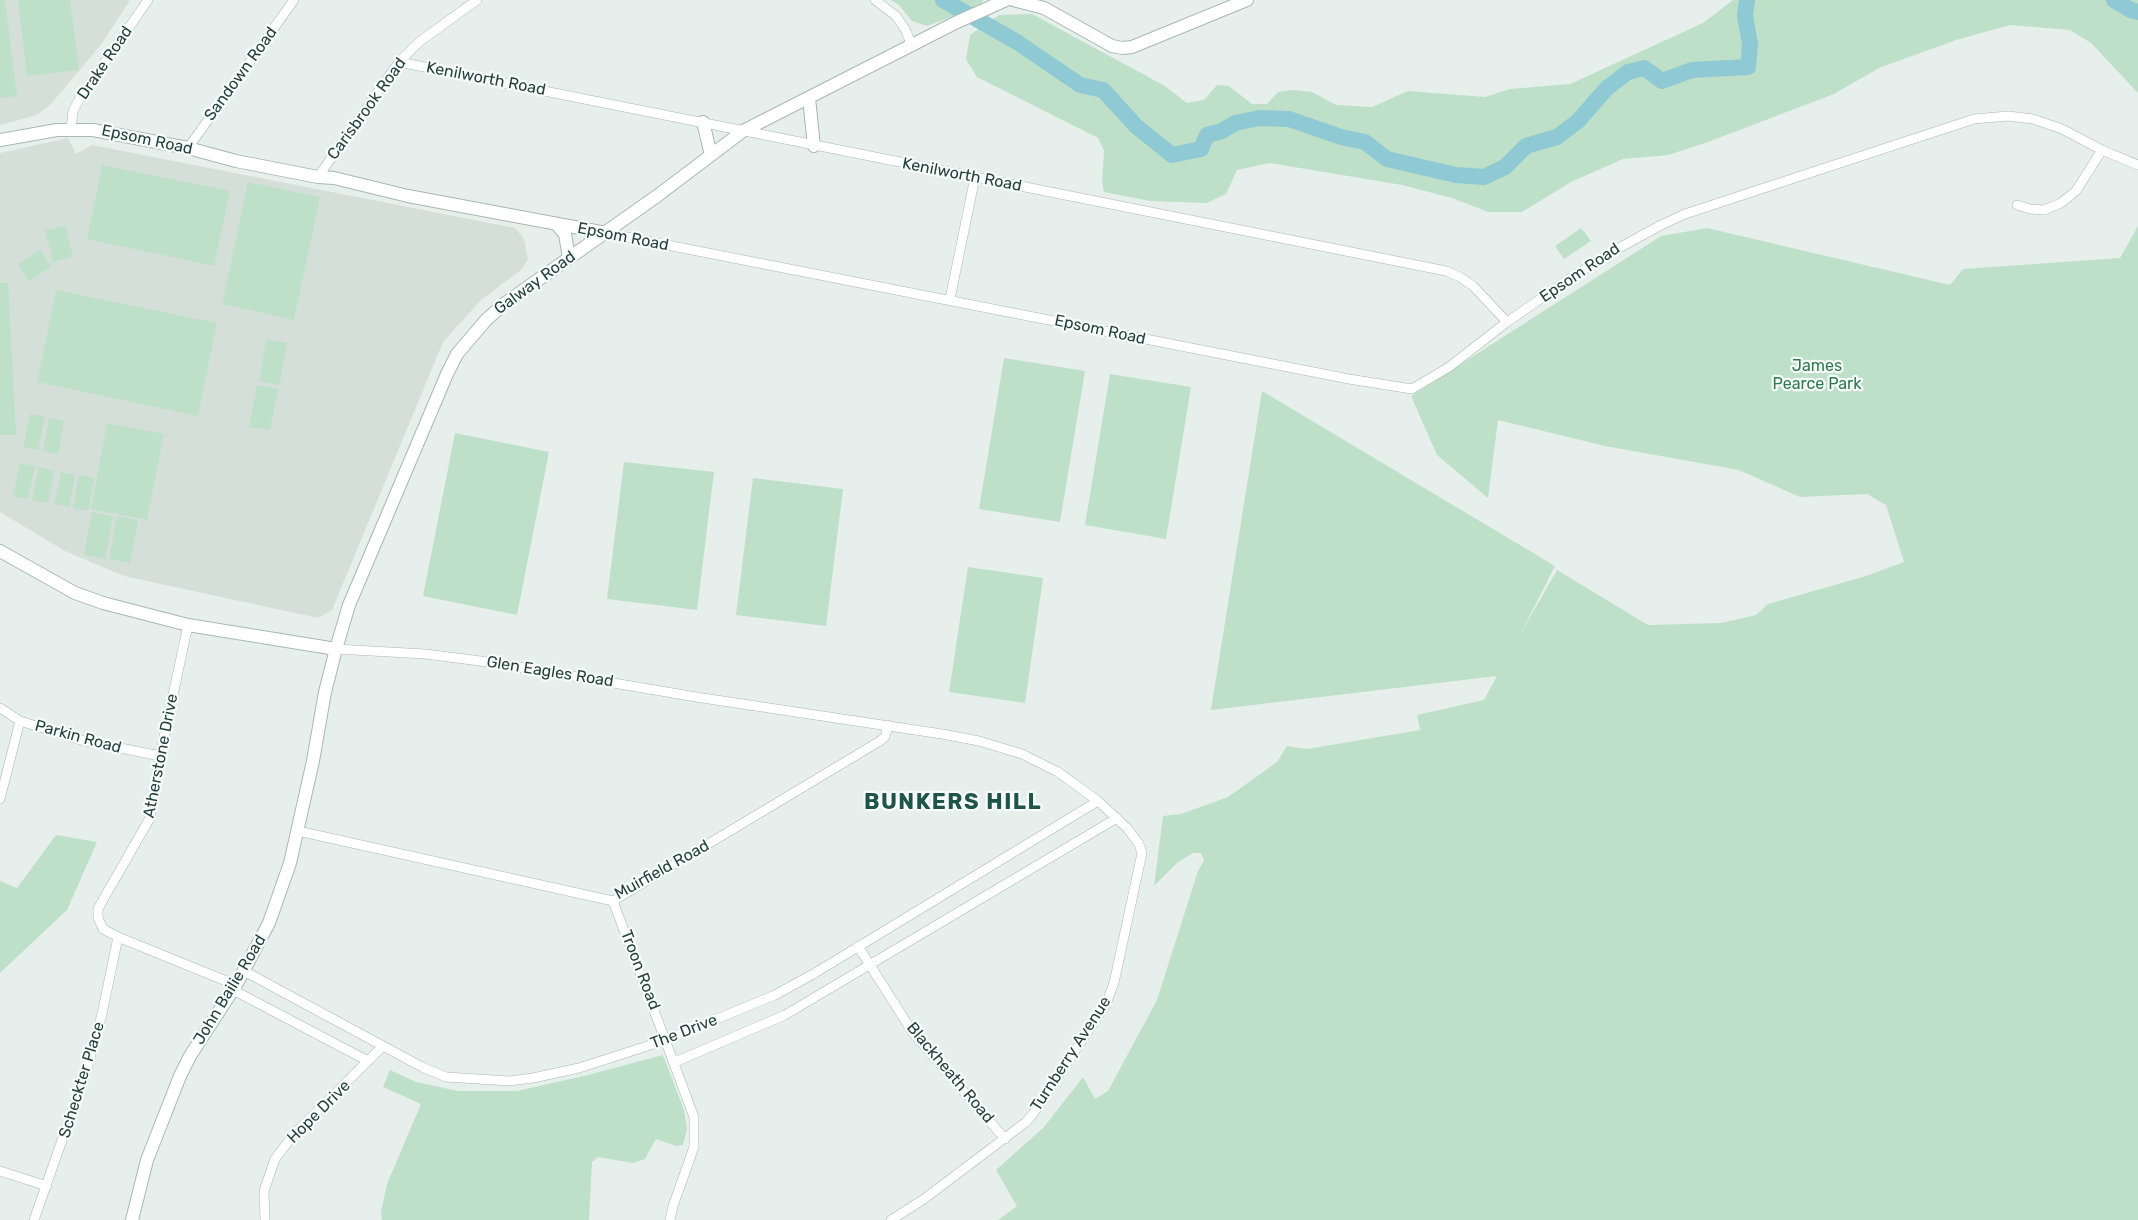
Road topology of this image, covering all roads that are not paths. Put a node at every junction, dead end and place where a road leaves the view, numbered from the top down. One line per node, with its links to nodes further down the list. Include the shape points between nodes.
1 (148, 0): 13 (street, Drake Road, via 80,98 73,111)
2 (294, 0): 17 (street, Sandown Road)
3 (477, 0): 10 (street, Carisbrook Road, via 428,34)
4 (875, 0): 9 (street, via 896,16)
5 (1006, 0): 9 (street, Galway Road)
6 (1013, 0): 8 (street, via 1044,8 1122,48)
7 (1247, 0): 8 (street)
8 (1224, 5)
9 (912, 46): 11 (street, Galway Road)
10 (399, 62): 12 (street, Kenilworth Road); 21 (street, Carisbrook Road)
11 (809, 98): 14 (street, Galway Road); 16 (street)
12 (703, 122): 14 (street, Kenilworth Road); 19 (street)
13 (71, 129): 15 (street, Epsom Road); 17 (street, Epsom Road, via 93,129)
14 (743, 131): 16 (street, Kenilworth Road); 19 (street, Galway Road)
15 (0, 140)
16 (814, 146): 22 (street, Kenilworth Road)
17 (188, 148): 21 (street, Epsom Road)
18 (2102, 150): 20 (street, Epsom Road); 23 (street, via 2076,191 2061,203 2044,210); 28 (street, Epsom Road, via 2033,119 1974,119 1685,214 1612,252)
19 (711, 155): 25 (street, Galway Road)
20 (2138, 165)
21 (318, 177): 24 (street, Epsom Road)
22 (975, 177): 27 (street); 28 (street, Kenilworth Road, via 1446,271 1473,286)
23 (2017, 205)
24 (556, 225): 25 (street, Epsom Road); 26 (street, via 564,234)
25 (606, 233): 26 (street, Galway Road); 27 (street, Epsom Road)
26 (569, 258): 31 (street, Galway Road, via 486,320 457,354 350,605)
27 (950, 299): 28 (street, Epsom Road, via 1412,389 1449,367)
28 (1507, 322)
29 (0, 551): 30 (street, Glen Eagles Road, via 75,593)
30 (188, 625): 31 (street, Glen Eagles Road); 35 (street, Atherstone Drive)
31 (336, 649): 34 (street, Glen Eagles Road, via 496,663); 39 (street, John Bailie Road)
32 (0, 708): 33 (street, Parkin Road)
33 (20, 721): 35 (street, Parkin Road, via 81,740); 36 (street)
34 (888, 725): 37 (street, Glen Eagles Road, via 979,741 1022,754 1058,772); 40 (street, Muirfield Road, via 880,741)
35 (160, 756): 41 (street, Atherstone Drive, via 147,827 98,909 103,928)
36 (0, 799)
37 (1098, 801): 38 (street, Turnberry Avenue); 42 (street, The Drive)
38 (1118, 818): 43 (street, The Drive); 50 (street, Turnberry Avenue, via 1134,835 1142,853 1111,995 1033,1114)
39 (297, 831): 40 (street, Muirfield Road); 44 (street, John Bailie Road, via 291,862 269,923)
40 (613, 901): 46 (street, Troon Road)
41 (118, 937): 45 (street); 52 (street, Scheckter Place, via 87,1069)
42 (858, 946): 43 (street, Blackheath Road); 46 (street, The Drive, via 775,995)
43 (870, 966): 49 (street, The Drive, via 785,1015); 50 (street, Blackheath Road, via 913,1033)
44 (244, 971): 45 (street, John Bailie Road); 47 (street, The Drive)
45 (234, 987): 48 (street); 54 (street, John Bailie Road, via 190,1056 167,1106)
46 (666, 1040): 47 (street, The Drive, via 579,1068 509,1081 446,1077); 49 (street, Troon Road)
47 (383, 1046): 48 (street, Hope Drive)
48 (368, 1061): 55 (street, Hope Drive, via 294,1134 275,1159 264,1191)
49 (675, 1062): 56 (street, Troon Road, via 696,1128 694,1147)
50 (1005, 1139): 57 (street, Turnberry Avenue)
51 (0, 1171): 52 (street)
52 (47, 1186): 53 (street, Scheckter Place)
53 (34, 1220)
54 (132, 1220)
55 (265, 1220)
56 (670, 1220)
57 (891, 1220)

